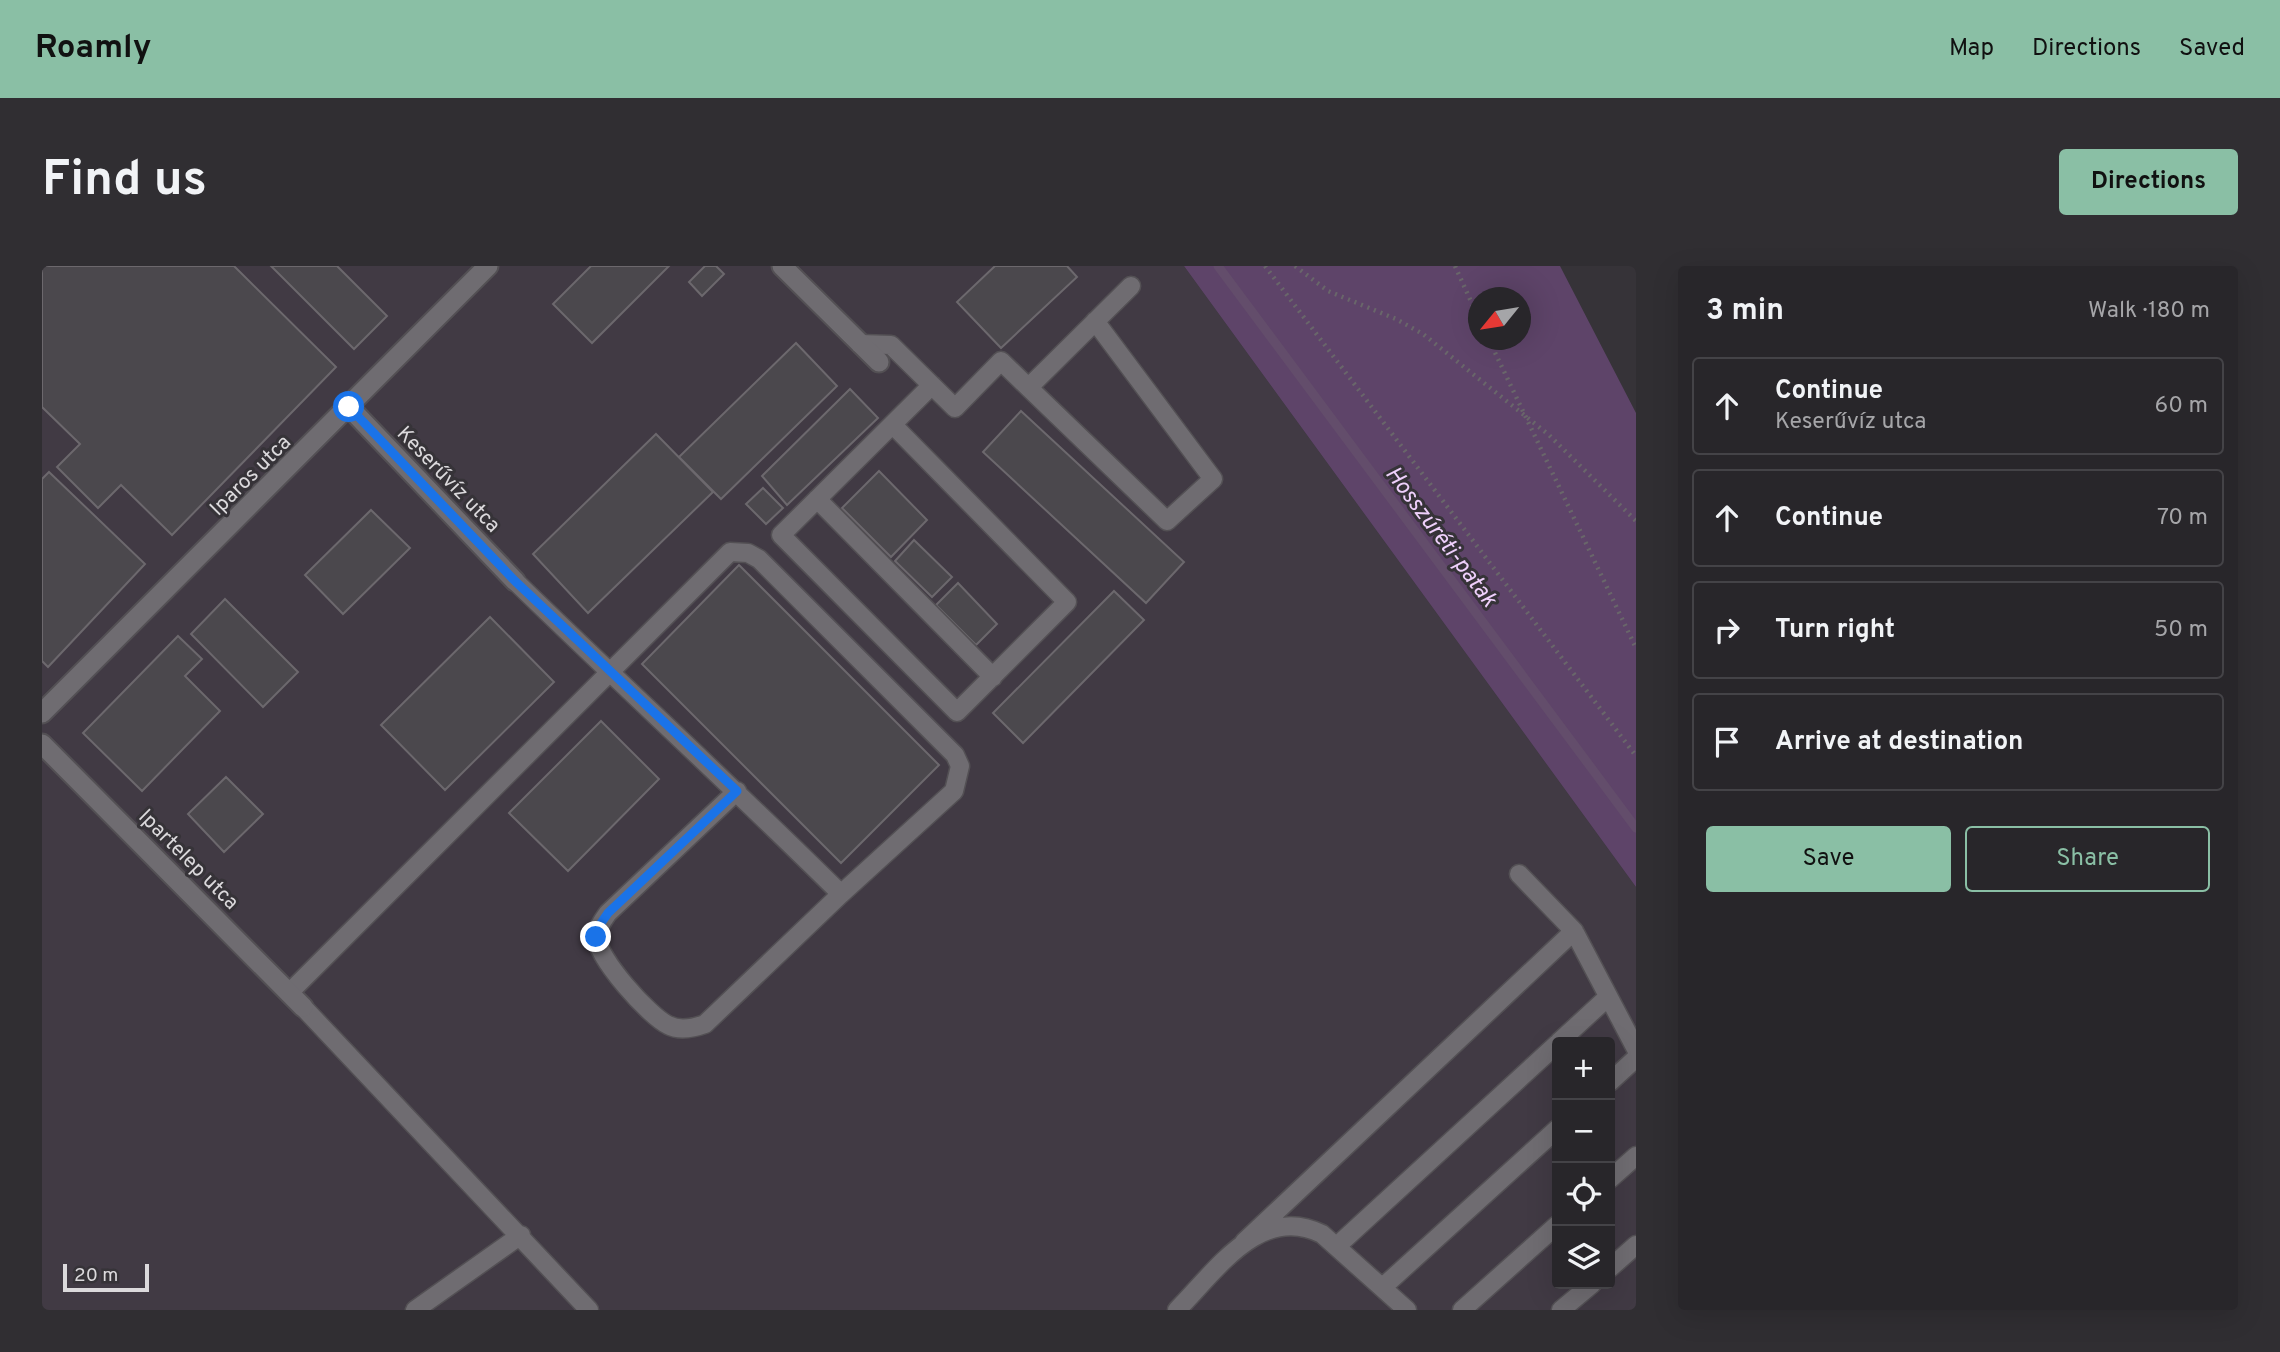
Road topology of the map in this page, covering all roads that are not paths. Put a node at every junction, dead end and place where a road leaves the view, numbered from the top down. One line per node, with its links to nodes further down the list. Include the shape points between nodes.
1 (488, 266): 9 (street, Iparos utca)
2 (782, 266): 5 (street)
3 (1131, 286): 4 (lane)
4 (1095, 321): 8 (lane); 8 (lane, via 1213,479 1167,521)
5 (860, 344): 6 (street); 7 (lane, via 891,345)
6 (880, 362)
7 (932, 385): 8 (lane, via 955,408 1001,361); 10 (lane)
8 (1029, 387)
9 (349, 407): 12 (street, Keserűvíz utca); 15 (street, Iparos utca)
10 (893, 425): 11 (lane); 14 (lane, via 1067,602)
11 (817, 499): 14 (lane); 14 (lane, via 781,535 957,712)
12 (515, 581): 13 (lane)
13 (611, 674): 17 (lane); 19 (lane, via 730,552 759,559 956,755 960,766 954,791); 22 (lane)
14 (993, 677)
15 (42, 713)
16 (42, 744): 22 (street, Ipartelep utca)
17 (737, 791): 19 (lane); 19 (lane, via 599,926 596,937 604,960 656,1016 667,1026 705,1024)
18 (1519, 874): 20 (lane)
19 (841, 894)
20 (1574, 931): 21 (lane); 33 (lane)
21 (1608, 998): 23 (lane); 25 (lane)
22 (296, 1000): 32 (lane)
23 (1565, 1037)
24 (1552, 1049): 35 (lane)
25 (1636, 1049)
26 (1636, 1058): 27 (lane)
27 (1615, 1077)
28 (1552, 1134): 37 (lane)
29 (1636, 1156): 30 (lane)
30 (1615, 1175)
31 (1556, 1226): 43 (lane)
32 (521, 1235): 39 (lane); 40 (lane)
33 (1244, 1242): 35 (lane, via 1258,1232 1288,1224 1305,1225); 41 (lane)
34 (1636, 1245): 36 (lane)
35 (1337, 1246): 37 (lane)
36 (1615, 1264)
37 (1384, 1286): 42 (lane)
38 (1586, 1289): 44 (lane)
39 (415, 1310)
40 (589, 1310)
41 (1177, 1310)
42 (1406, 1310)
43 (1462, 1310)
44 (1561, 1310)

